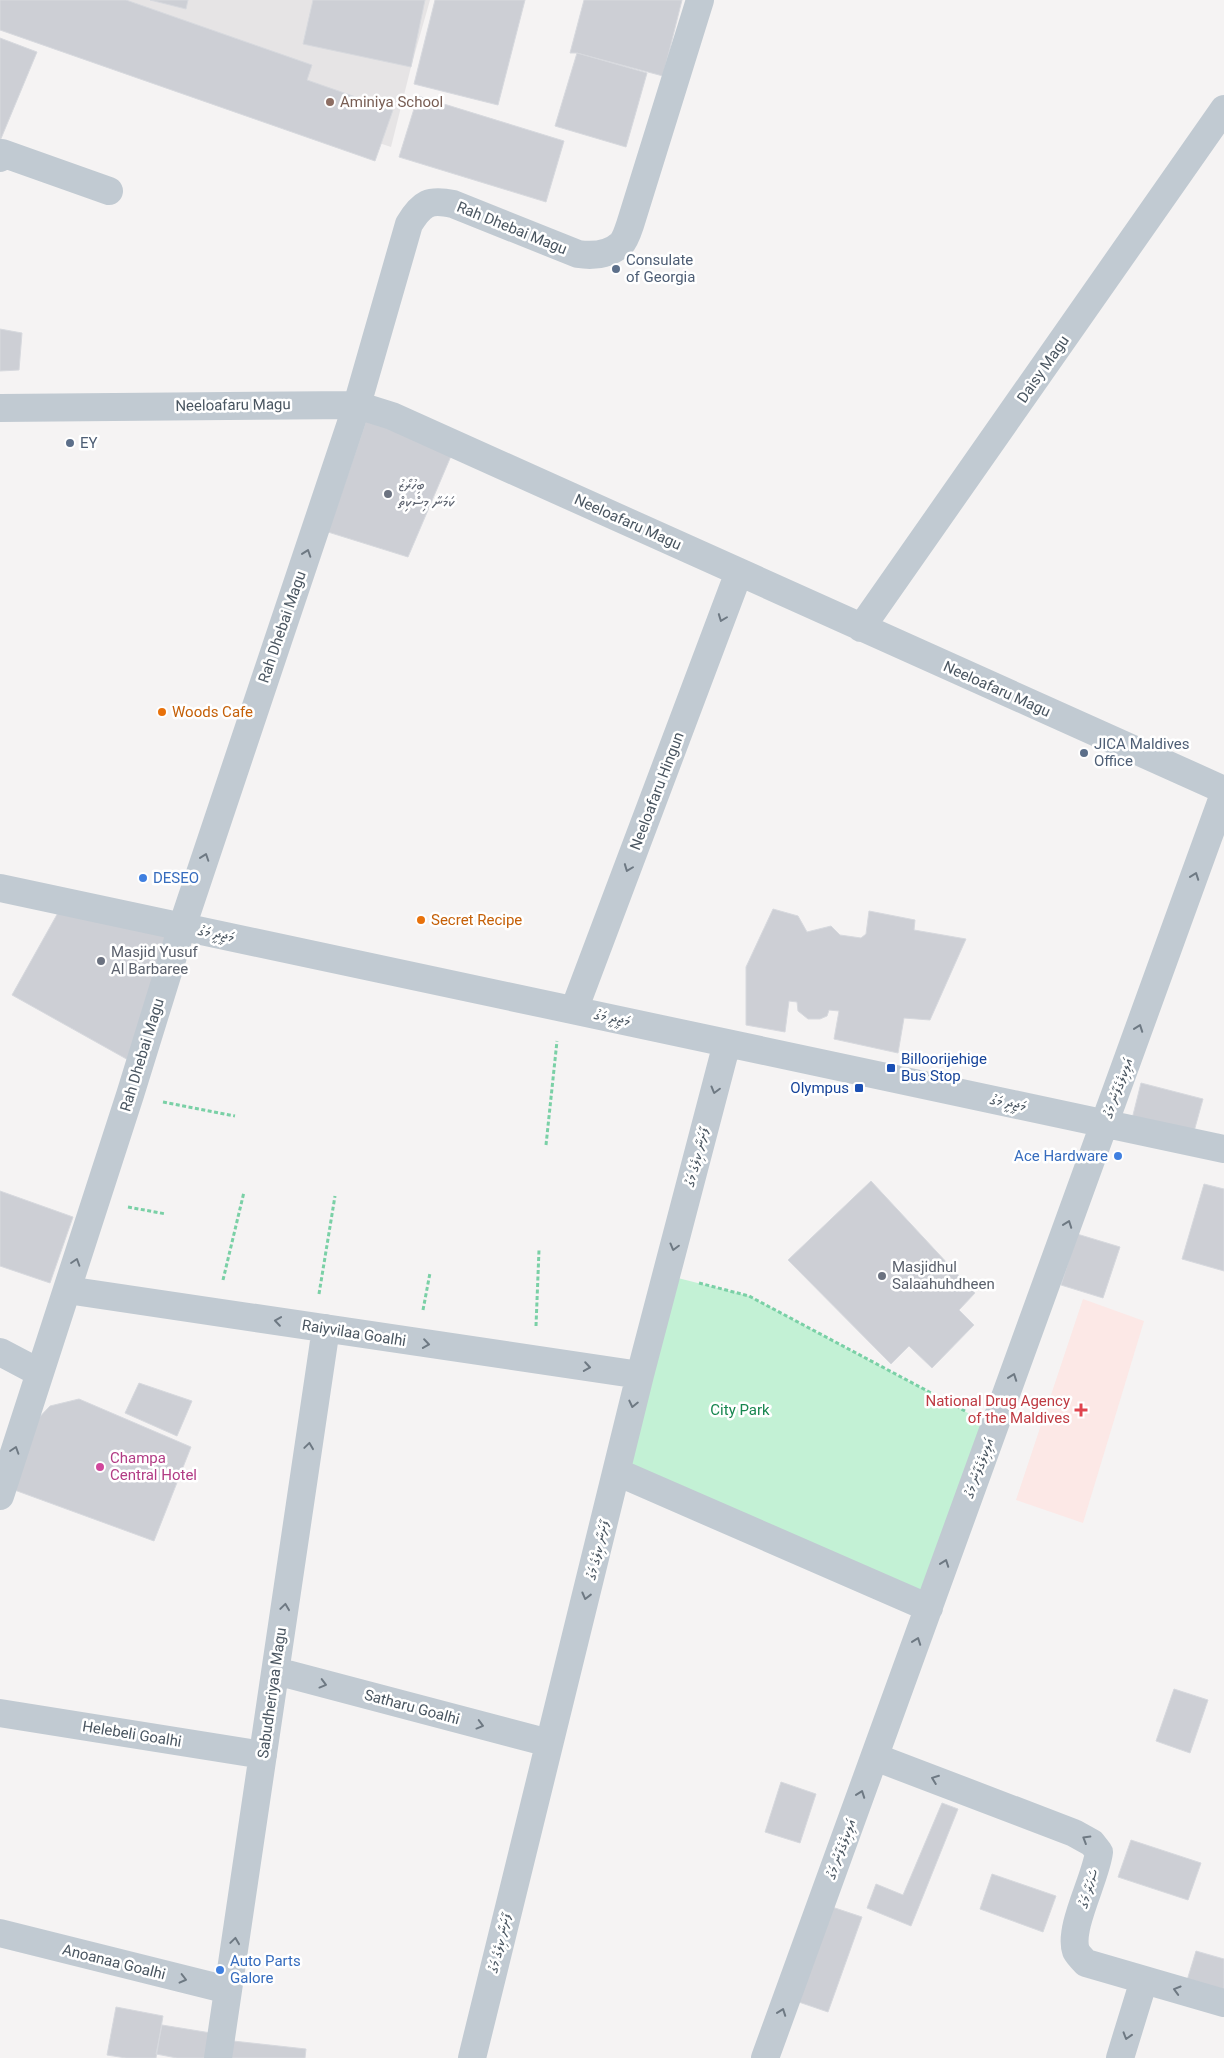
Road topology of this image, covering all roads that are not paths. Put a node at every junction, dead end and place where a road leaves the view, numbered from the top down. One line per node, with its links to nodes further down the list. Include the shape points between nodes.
1 (700, 0): 5 (street, Rah Dhebai Magu, via 630,225 621,244 593,256 578,254 453,204 429,203 418,209 409,224)
2 (1224, 109): 8 (street, Daisy Magu)
3 (0, 158): 4 (street, via 2,153)
4 (109, 191)
5 (357, 405): 6 (street, Neeloafaru Magu); 7 (street, Neeloafaru Magu, via 392,416); 12 (street, Rah Dhebai Magu, one-way to 5)
6 (0, 408)
7 (739, 572): 8 (street, Neeloafaru Magu); 13 (street, Neeloafaru Hingun, one-way to 13)
8 (862, 628): 9 (street, Neeloafaru Magu)
9 (1224, 790)
10 (1224, 794): 15 (street, އަލިކިލެގެފާނު މަގު, one-way to 10)
11 (0, 888): 12 (street, މަޖީދީ މަގު)
12 (182, 927): 13 (street, މަޖީދީ މަގު); 17 (street, Rah Dhebai Magu, one-way to 12)
13 (568, 1009): 14 (street, މަޖީދީ މަގު)
14 (727, 1043): 15 (street, މަޖީދީ މަގު); 21 (street, ފާށަނާ ކިލެގެ މަގު, one-way to 21)
15 (1105, 1124): 16 (street, މަޖީދީ މަގު); 24 (street, އަލިކިލެގެފާނު މަގު, one-way to 15)
16 (1224, 1149)
17 (67, 1290): 18 (street, Raiyvilaa Goalhi, one-way to 17); 20 (street, Rah Dhebai Magu)
18 (320, 1328): 21 (street, Raiyvilaa Goalhi, one-way to 21); 25 (street, Sabudheriyaa Magu, one-way to 18)
19 (0, 1352): 20 (street)
20 (40, 1373): 23 (street, Rah Dhebai Magu, one-way to 20)
21 (640, 1375): 22 (street, ފާށަނާ ކިލެގެ މަގު, one-way to 22)
22 (617, 1472): 24 (street); 27 (street, ފާށަނާ ކިލެގެ މަގު, one-way to 27)
23 (0, 1496)
24 (929, 1608): 29 (street, އަލިކިލެގެފާނު މަގު, one-way to 24)
25 (276, 1671): 27 (street, Satharu Goalhi, one-way to 27); 28 (street, Sabudheriyaa Magu)
26 (0, 1713): 28 (street, Helebeli Goalhi)
27 (549, 1744): 35 (street, ފާށަނާ ކިލެގެ މަގު)
28 (263, 1754): 32 (street, Sabudheriyaa Magu, one-way to 28)
29 (875, 1756): 31 (street, ސަހަރާ މަގު, one-way to 29, via 1086,1963 1076,1951 1075,1931 1098,1864 1099,1852 1092,1843 1074,1832); 36 (street, އަލިކިލެގެފާނު މަގު, one-way to 29)
30 (0, 1933): 32 (street, Anoanaa Goalhi, one-way to 32)
31 (1144, 1980): 33 (street, ސަހަރާ މަގު, one-way to 31); 37 (street, one-way to 37)
32 (228, 1990): 34 (street, Sabudheriyaa Magu)
33 (1224, 2003)
34 (218, 2058)
35 (472, 2058)
36 (765, 2058)
37 (1120, 2058)

